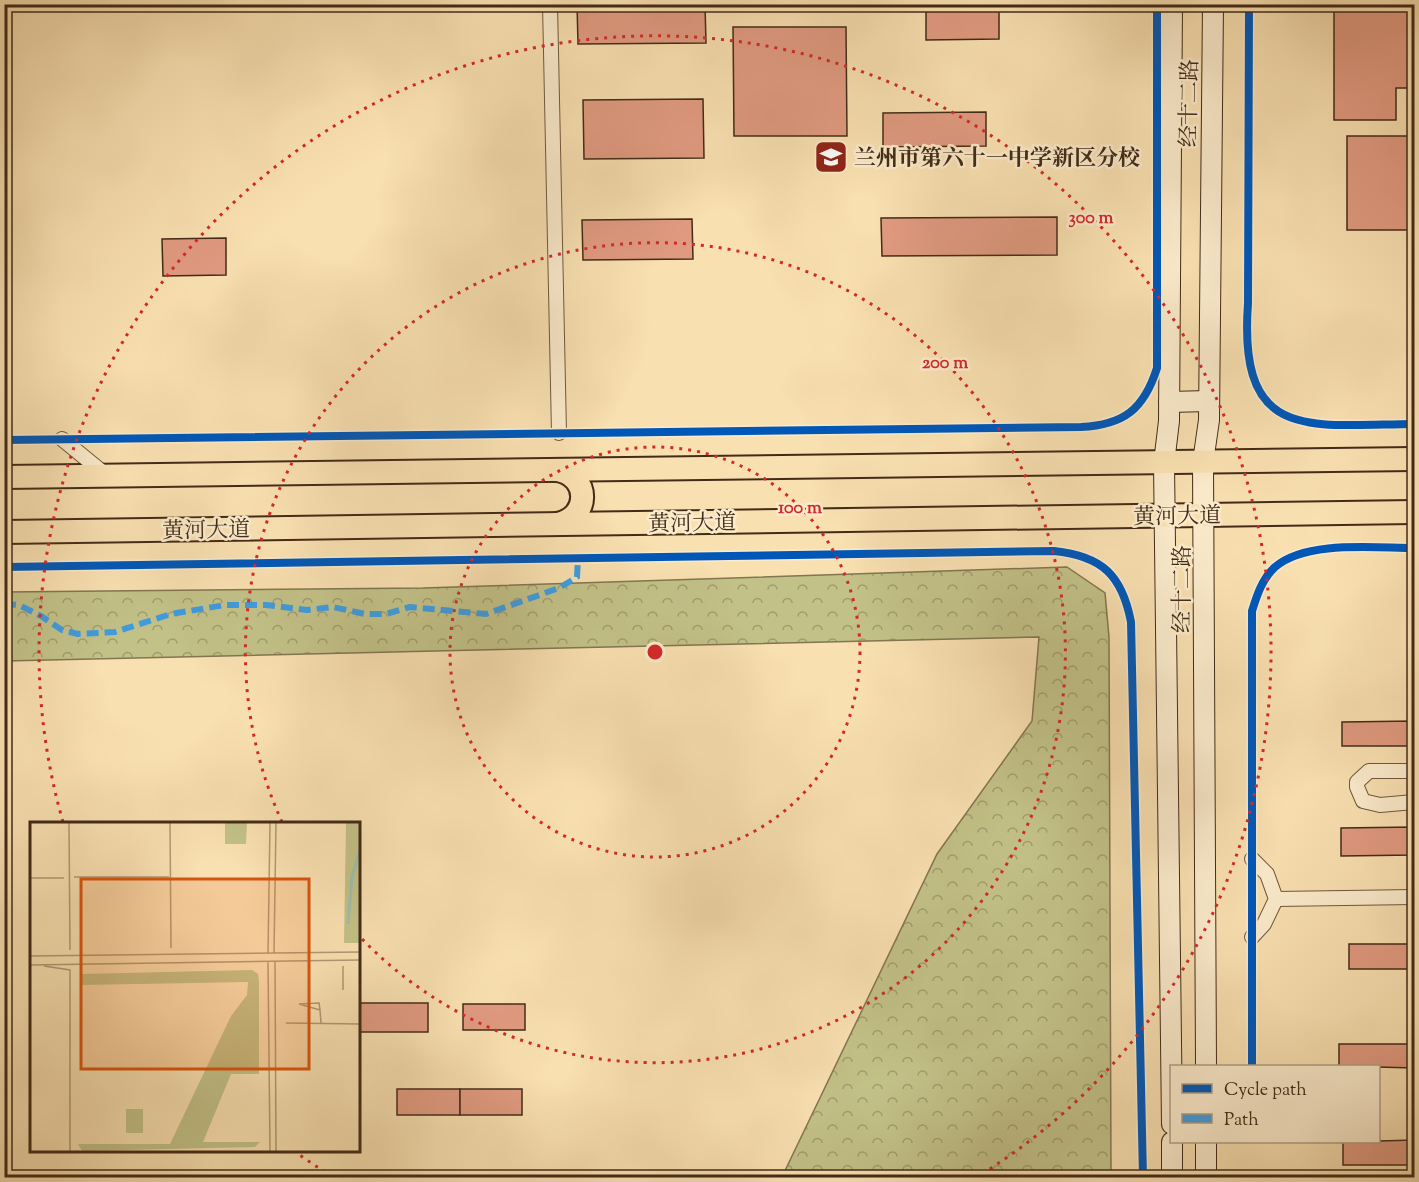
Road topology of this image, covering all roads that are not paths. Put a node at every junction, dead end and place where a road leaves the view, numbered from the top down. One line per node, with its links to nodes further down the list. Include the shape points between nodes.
1 (550, 4): 6 (street)
2 (1172, 4): 5 (main road)
3 (1213, 4): 4 (main road, 经十二路)
4 (1209, 401): 5 (main road); 9 (main road, 经十二路)
5 (1169, 402): 10 (main road)
6 (559, 433)
7 (62, 440): 12 (street)
8 (1414, 459): 9 (main road)
9 (1203, 462): 10 (main road); 16 (main road, 经十二路)
10 (1164, 463): 11 (main road); 15 (main road)
11 (556, 470): 12 (main road); 17 (main road, via 573,477 582,492 582,502 573,518)
12 (106, 475): 13 (main road)
13 (4, 477)
14 (1414, 512): 16 (main road, 黄河大道)
15 (1165, 515): 16 (main road, 黄河大道); 17 (main road, 黄河大道); 25 (main road)
16 (1205, 515): 26 (main road, 经十二路)
17 (555, 524): 18 (main road, 黄河大道)
18 (4, 532)
19 (1414, 771): 20 (street, via 1369,771 1357,782 1363,801 1380,805)
20 (1414, 801)
21 (1252, 859): 23 (street, via 1267,874)
22 (1414, 897): 23 (street)
23 (1276, 899): 24 (street, via 1264,924)
24 (1252, 937)
25 (1171, 1065)
26 (1206, 1065)
27 (1172, 1143): 29 (main road)
28 (1206, 1143): 30 (main road)
29 (1172, 1178)
30 (1206, 1178)

